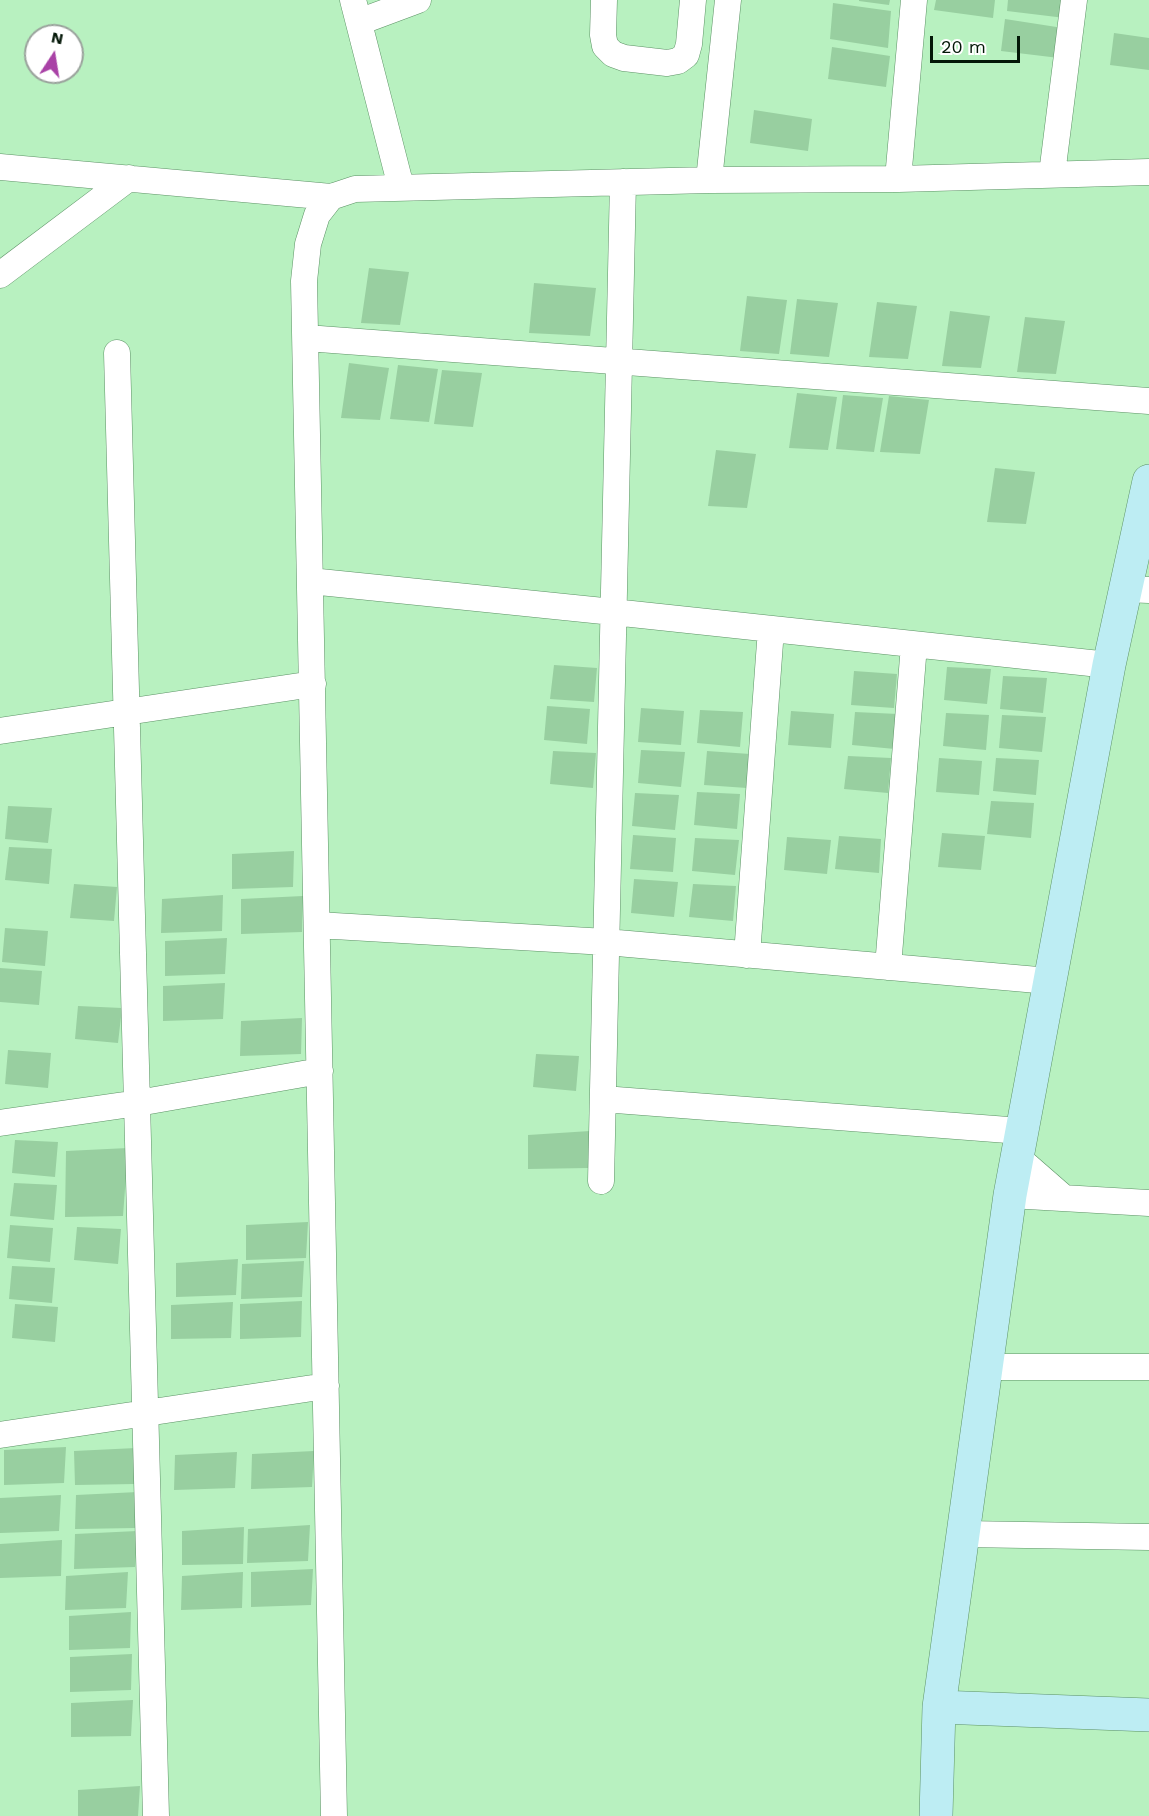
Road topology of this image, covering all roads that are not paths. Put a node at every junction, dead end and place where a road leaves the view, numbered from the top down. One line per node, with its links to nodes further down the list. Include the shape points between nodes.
1 (418, 0): 7 (street)
2 (604, 0): 3 (street, via 605,46 624,58 667,63 678,62 686,54)
3 (693, 0)
4 (728, 0): 13 (street)
5 (914, 0): 12 (street)
6 (1074, 0): 10 (street)
7 (356, 11): 15 (street)
8 (0, 166): 11 (street)
9 (1149, 172): 10 (street)
10 (1052, 174): 12 (street)
11 (129, 178): 16 (street); 17 (street)
12 (898, 179): 13 (street)
13 (709, 180): 14 (street)
14 (623, 182): 15 (street); 20 (street)
15 (401, 187): 16 (street, via 355,189)
16 (331, 197): 18 (street, via 317,214 308,244 304,281)
17 (0, 276)
18 (306, 338): 20 (street); 23 (street)
19 (117, 353): 30 (street)
20 (619, 361): 21 (street); 25 (street)
21 (1149, 401)
22 (1149, 481): 24 (street)
23 (310, 581): 25 (street); 29 (street)
24 (1137, 590): 28 (street)
25 (613, 612): 26 (street); 33 (street)
26 (771, 629): 27 (street); 34 (street)
27 (914, 645): 28 (street); 35 (street)
28 (1109, 666): 36 (street)
29 (312, 684): 30 (street); 32 (street)
30 (128, 711): 31 (street); 39 (street)
31 (0, 731)
32 (317, 925): 33 (street); 37 (street)
33 (606, 942): 34 (street); 38 (street)
34 (747, 955): 35 (street)
35 (888, 967): 36 (street)
36 (1049, 981): 41 (street)
37 (320, 1071): 39 (street); 48 (street)
38 (603, 1100): 41 (street); 42 (street)
39 (138, 1103): 40 (street); 49 (street)
40 (0, 1123)
41 (1019, 1144): 43 (street); 44 (street)
42 (601, 1181)
43 (1010, 1195): 44 (street); 46 (street)
44 (1064, 1198): 45 (street)
45 (1149, 1203)
46 (986, 1367): 47 (street); 51 (street)
47 (1149, 1368)
48 (326, 1386): 49 (street); 56 (street)
49 (146, 1413): 50 (street); 55 (street)
50 (0, 1435)
51 (963, 1534): 52 (street); 53 (street)
52 (1149, 1538)
53 (939, 1707): 54 (street); 57 (street)
54 (1149, 1715)
55 (156, 1816)
56 (334, 1816)
57 (936, 1816)

